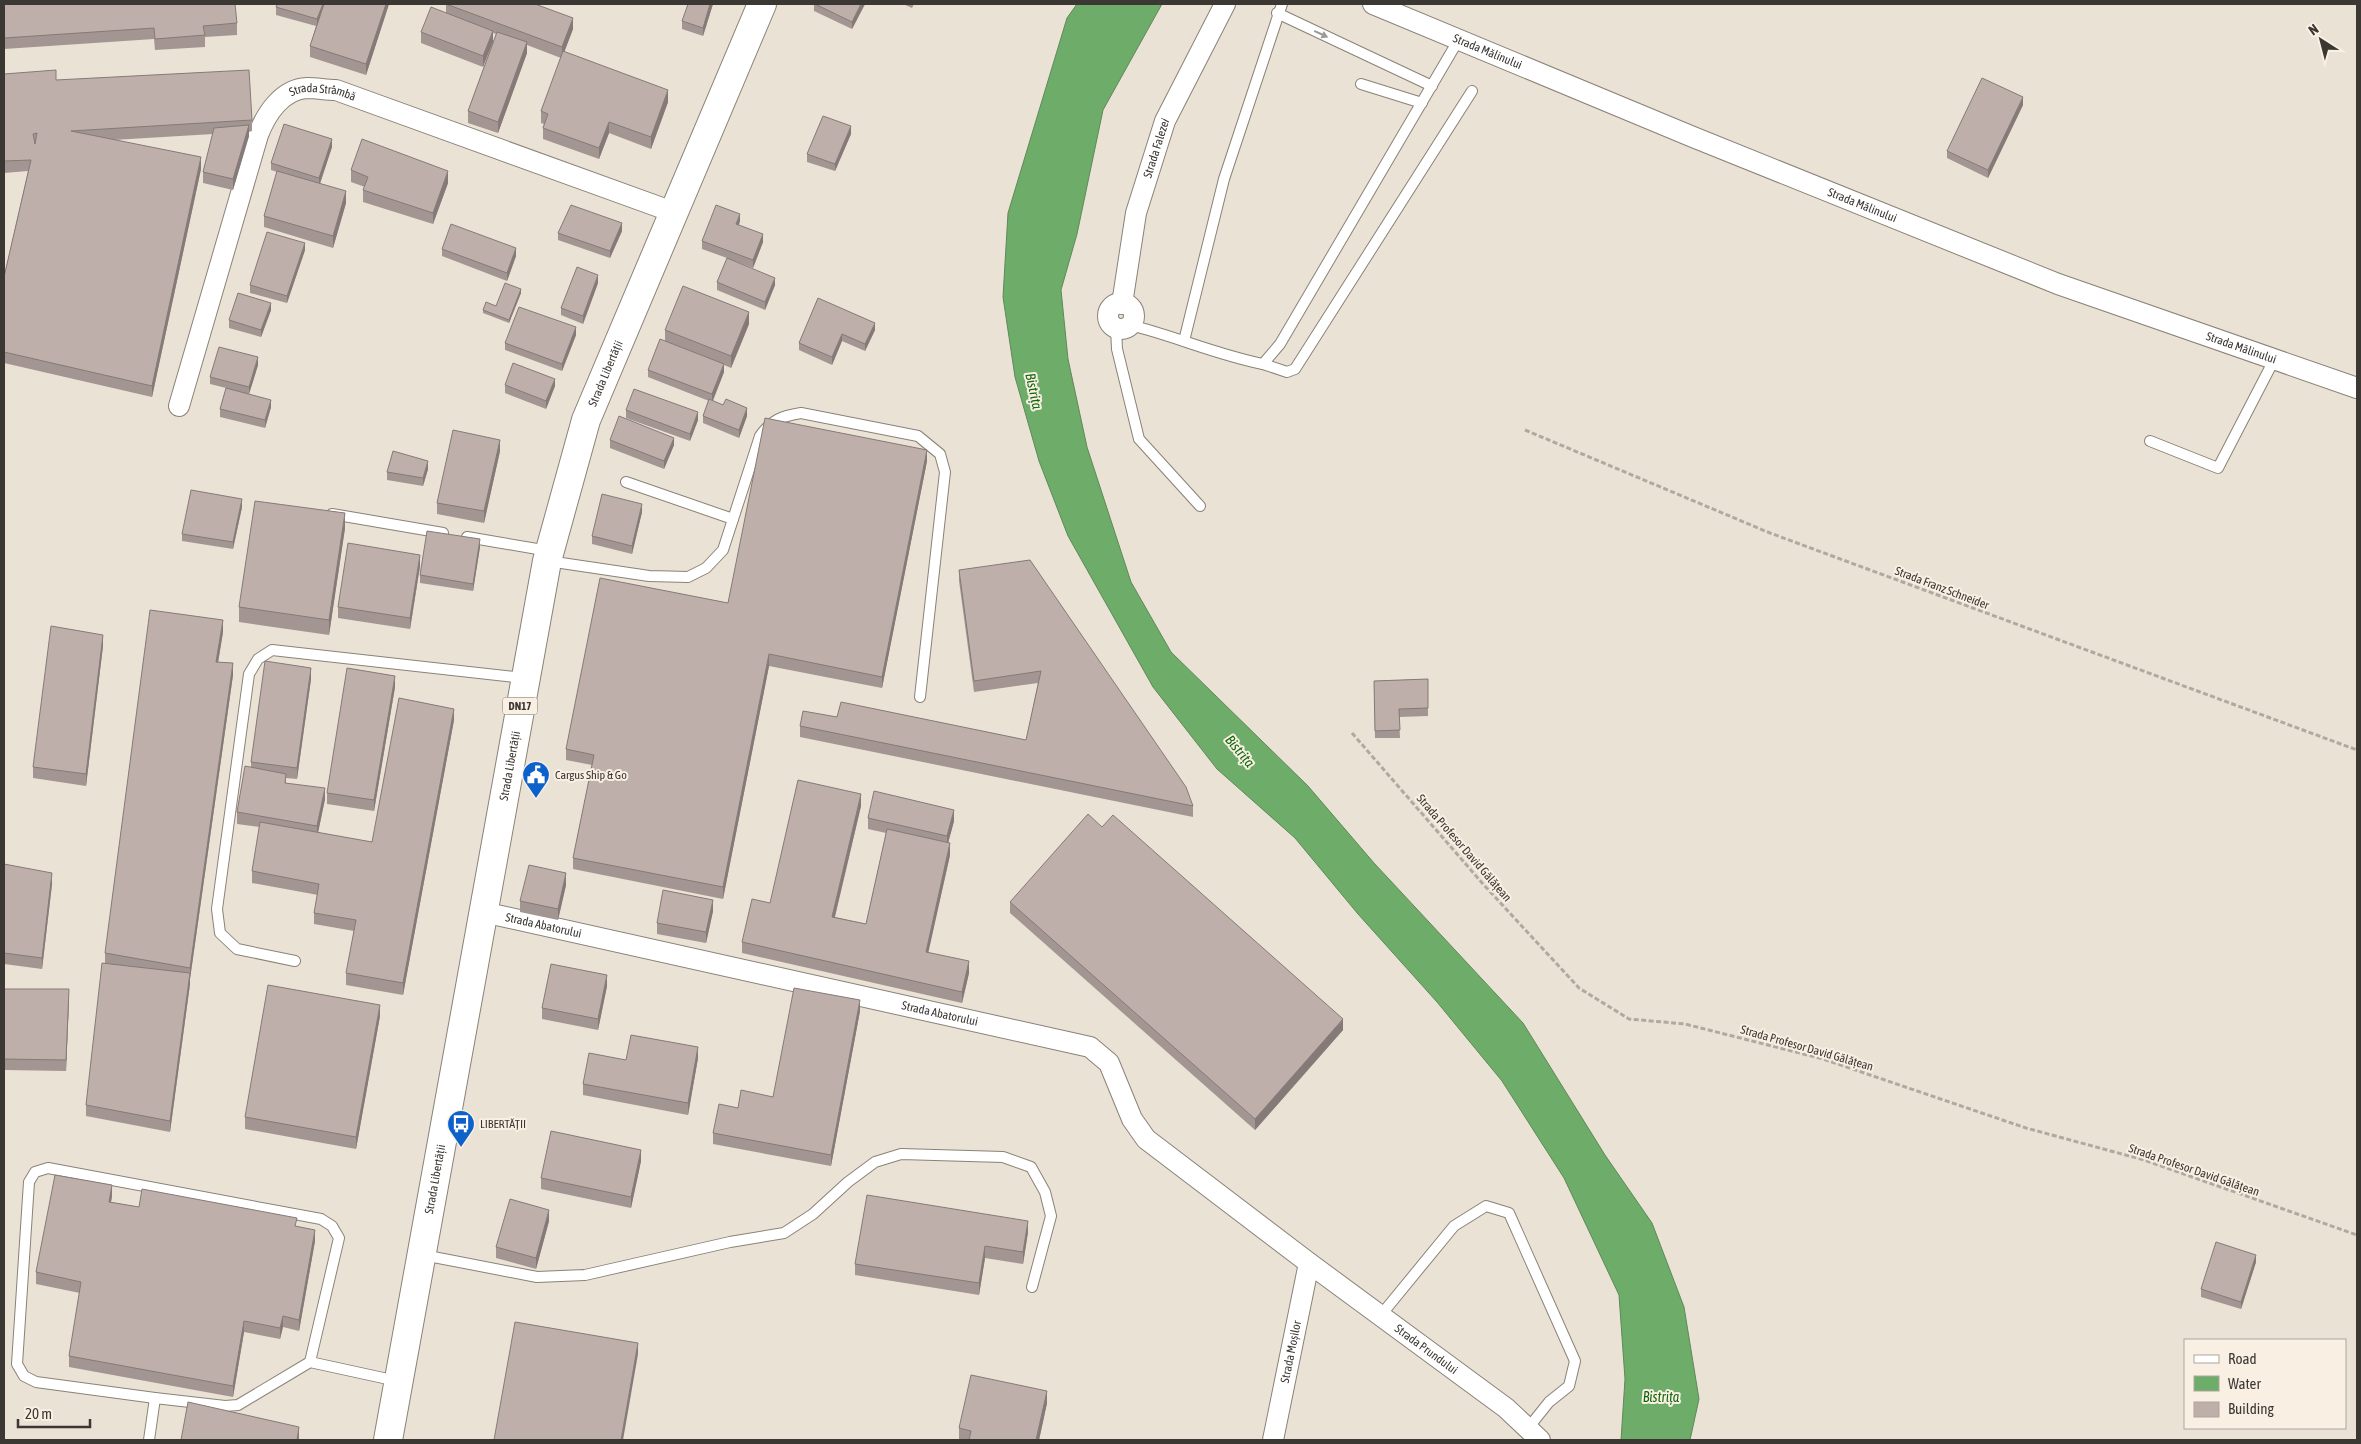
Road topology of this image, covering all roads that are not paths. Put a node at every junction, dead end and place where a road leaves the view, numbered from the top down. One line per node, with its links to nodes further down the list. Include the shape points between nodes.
1 (762, 4): 10 (main road, Strada Libertății / DN17)
2 (1225, 4): 11 (street, Strada Falezei, via 1165,121 1136,213)
3 (1373, 4): 5 (street, Strada Mălinului)
4 (1279, 9): 7 (lane, one-way to 7); 12 (lane, via 1224,180)
5 (1459, 39): 7 (lane); 13 (street, Strada Mălinului, via 2058,284)
6 (1361, 84): 9 (lane)
7 (1432, 86): 9 (lane)
8 (1472, 91): 14 (lane, via 1295,369 1287,372)
9 (1422, 103): 14 (lane, via 1280,344)
10 (673, 212): 16 (street, Strada Strâmbă, via 336,90 306,88 286,95 266,115 258,135); 22 (main road, Strada Libertății / DN17, via 586,420)
11 (1125, 319): 12 (lane); 19 (lane, via 1117,349 1139,438)
12 (1184, 341): 14 (lane)
13 (2274, 360): 15 (street, Strada Mălinului); 17 (lane, via 2218,468)
14 (1263, 364)
15 (2357, 388)
16 (179, 406)
17 (2150, 441)
18 (626, 482): 21 (lane)
19 (1200, 506)
20 (318, 512): 22 (lane)
21 (733, 520): 22 (lane, via 723,550 706,568 688,577 649,576); 24 (lane, via 760,436 771,422 783,416 801,413 918,436 934,448 940,454 945,472)
22 (549, 556): 23 (main road, Strada Libertății / DN17)
23 (526, 678): 25 (main road, Strada Libertății / DN17); 26 (lane, via 272,650 258,659 249,674 217,909 220,933 237,949)
24 (920, 697)
25 (482, 912): 27 (main road, Strada Libertății / DN17); 28 (street, Strada Abatorului, via 1090,1047 1109,1063 1132,1119 1146,1139)
26 (295, 962)
27 (421, 1254): 29 (lane, via 537,1277 585,1274 784,1233 813,1214 875,1162 901,1154 1004,1157 1032,1167 1045,1192 1050,1216); 32 (main road, Strada Libertății / DN17)
28 (1309, 1263): 30 (street, Strada Prundului); 37 (street, Strada Moșilor)
29 (1032, 1287)
30 (1381, 1315): 34 (street, Strada Prundului, via 1506,1408); 34 (lane, via 1454,1226 1486,1206 1509,1214 1575,1361 1569,1386 1550,1402)
31 (310, 1362): 32 (lane); 33 (lane, via 238,1405); 33 (lane, via 339,1238 332,1226 321,1219 48,1168 35,1172 29,1182 16,1364 24,1376 36,1382)
32 (398, 1381): 36 (main road, Strada Libertății / DN17)
33 (155, 1398): 35 (lane)
34 (1534, 1434)
35 (149, 1440)
36 (388, 1440)
37 (1273, 1440)

